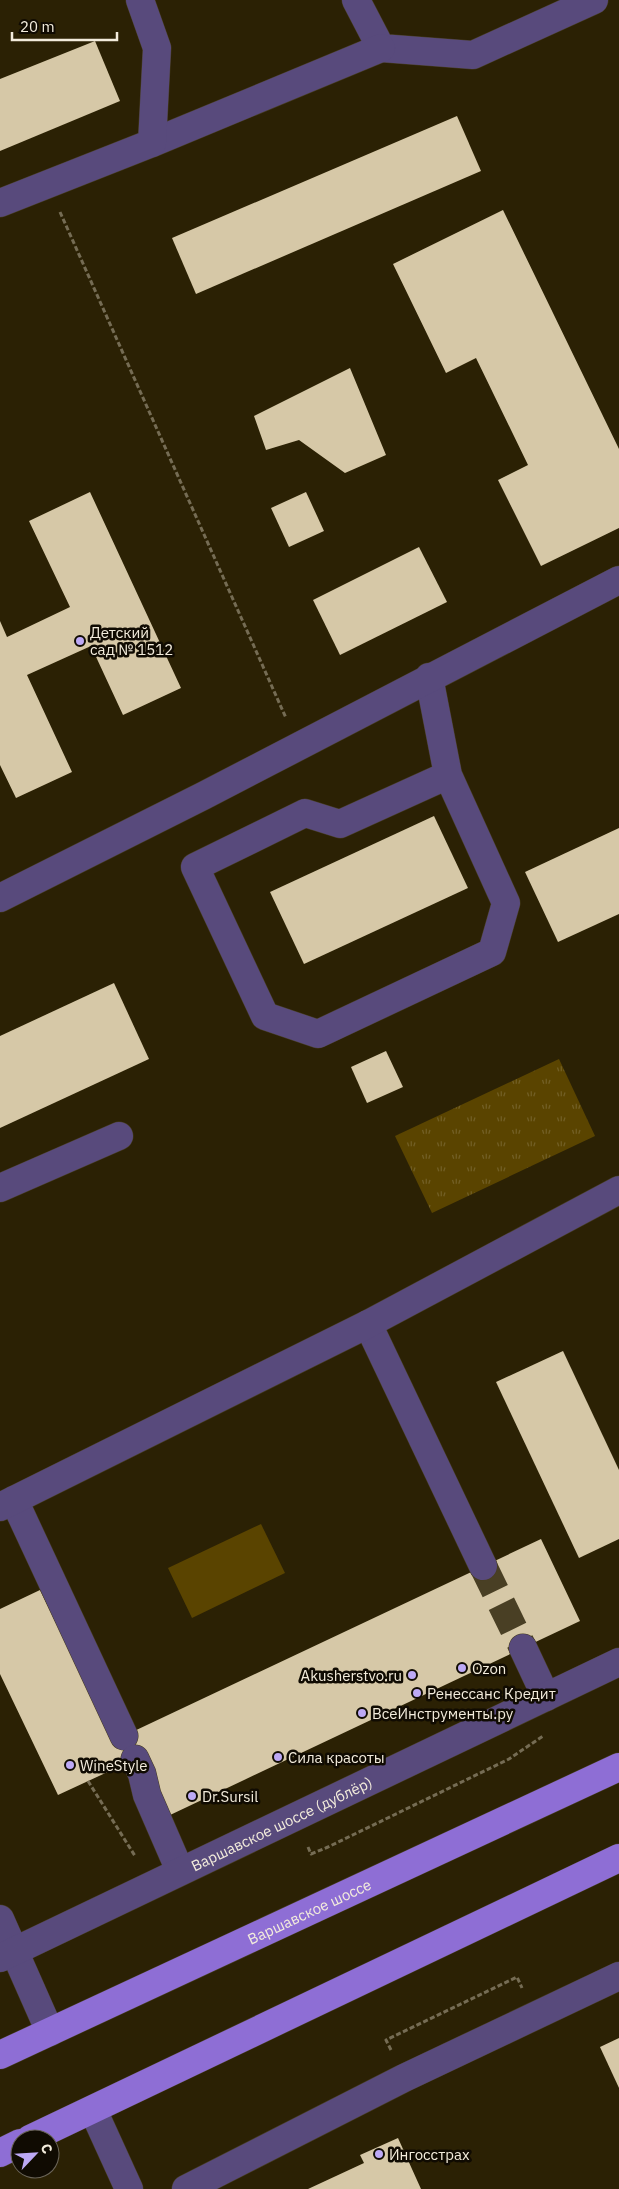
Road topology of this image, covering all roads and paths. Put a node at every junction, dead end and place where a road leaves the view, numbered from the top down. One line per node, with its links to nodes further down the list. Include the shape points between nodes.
1 (140, 0): 5 (street, via 157,48)
2 (356, 0): 4 (street)
3 (594, 0): 4 (street, via 473,55)
4 (381, 48): 5 (street)
5 (152, 143): 6 (street)
6 (48, 184): 7 (street); 10 (path)
7 (0, 203)
8 (619, 580): 9 (street)
9 (429, 678): 10 (street); 11 (street)
10 (299, 746): 12 (street)
11 (448, 775): 11 (street, via 506,903 492,952 318,1034 265,1016 195,867 305,813 340,824)
12 (0, 898)
13 (119, 1136): 14 (street)
14 (0, 1188)
15 (619, 1190): 16 (street)
16 (368, 1324): 17 (street); 18 (street)
17 (7, 1504): 28 (street, via 130,1748)
18 (483, 1566)
19 (523, 1648): 21 (street)
20 (619, 1662): 21 (street, Варшавское шоссе (дублёр))
21 (546, 1697): 28 (street, Варшавское шоссе (дублёр))
22 (619, 1767): 33 (main road, Варшавское шоссе)
23 (88, 1781): 26 (path)
24 (430, 1797): 25 (path)
25 (328, 1847)
26 (135, 1856)
27 (619, 1858): 36 (main road)
28 (180, 1871): 30 (street, Варшавское шоссе (дублёр))
29 (0, 1919): 30 (street)
30 (7, 1955): 33 (street)
31 (619, 1976): 39 (street, via 404,2078)
32 (517, 1977): 34 (path)
33 (50, 2032): 35 (main road, Варшавское шоссе)
34 (386, 2040)
35 (0, 2055)
36 (93, 2110): 37 (main road); 38 (street)
37 (52, 2129)
38 (129, 2189)
39 (186, 2189)

